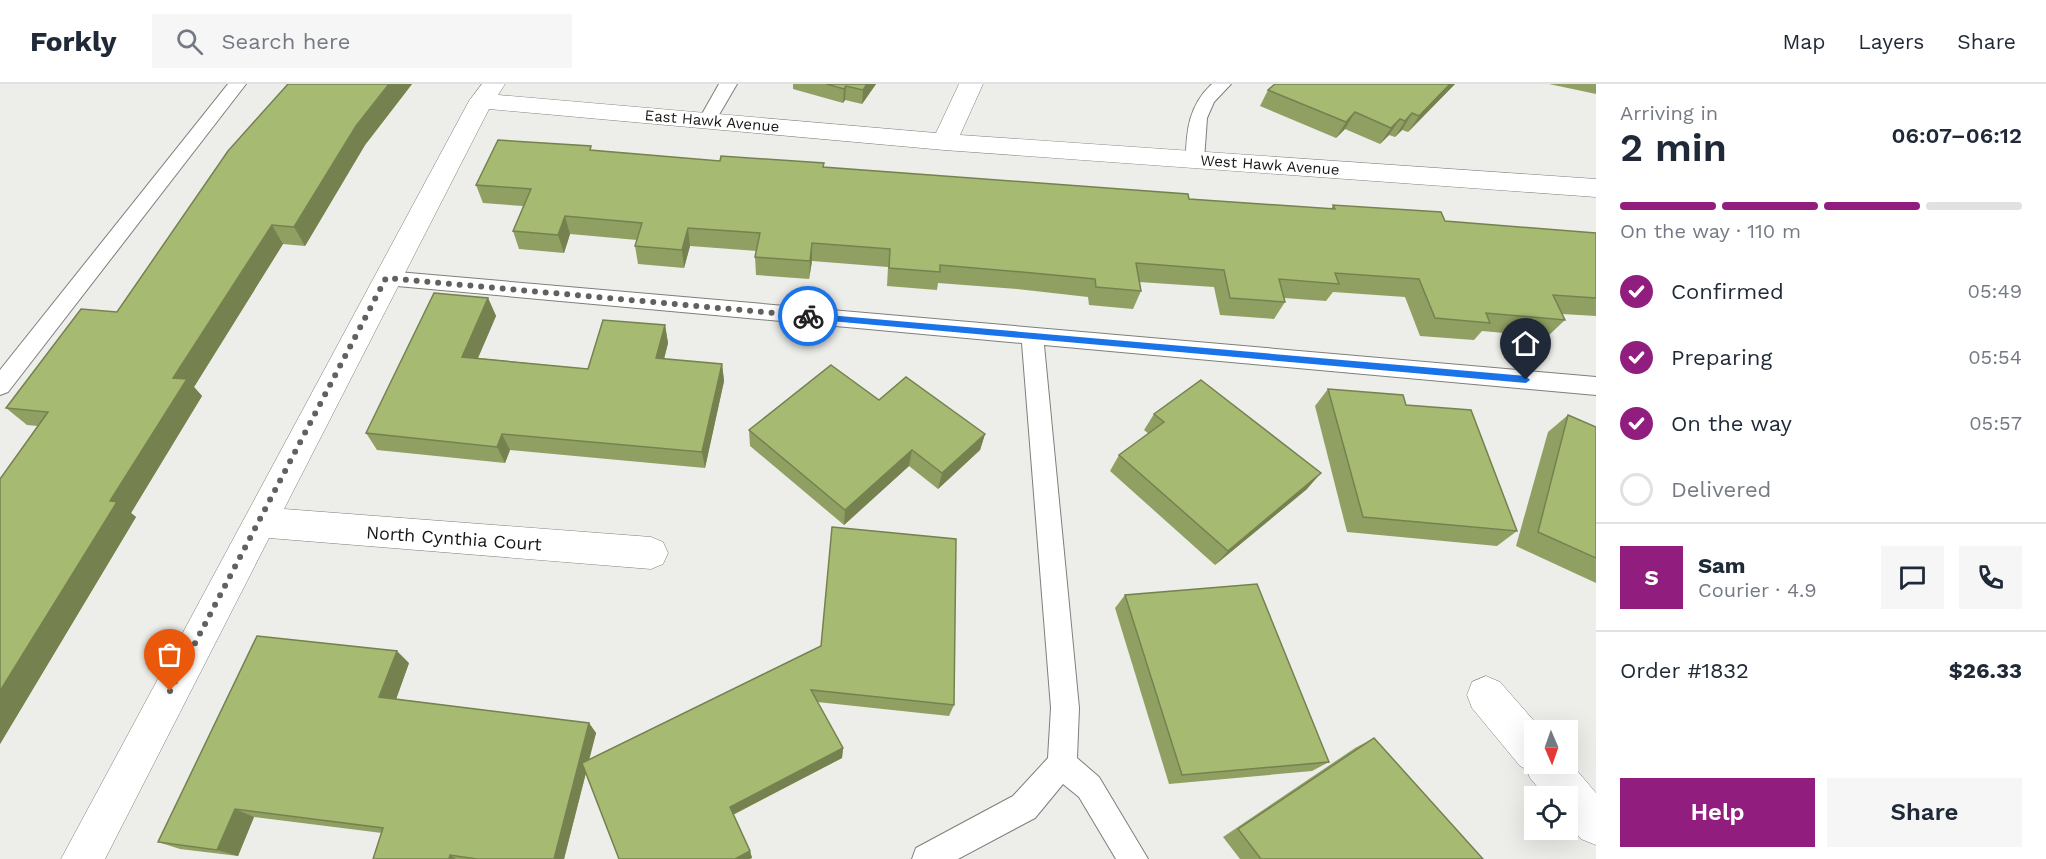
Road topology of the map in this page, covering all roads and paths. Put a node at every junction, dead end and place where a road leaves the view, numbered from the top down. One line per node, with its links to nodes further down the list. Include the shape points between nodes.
1 (237, 84): 12 (lane)
2 (728, 84): 6 (lane)
3 (971, 84): 7 (street)
4 (1222, 84): 8 (lane, via 1211,93 1195,121)
5 (488, 93): 6 (street, East Hawk Avenue); 10 (street)
6 (707, 121): 7 (street, East Hawk Avenue)
7 (944, 142): 8 (street, West Hawk Avenue)
8 (1195, 160): 9 (street, West Hawk Avenue)
9 (1596, 188)
10 (386, 278): 11 (lane); 14 (street)
11 (1032, 336): 13 (lane); 18 (lane, via 1065,708)
12 (0, 386)
13 (1596, 386)
14 (258, 522): 15 (street, North Cynthia Court); 21 (street)
15 (651, 553)
16 (1486, 695): 17 (street)
17 (1524, 740)
18 (1062, 765): 22 (lane, via 1024,807); 23 (lane, via 1089,788)
19 (1554, 774): 20 (street)
20 (1596, 824)
21 (82, 859)
22 (927, 859)
23 (1133, 859)

